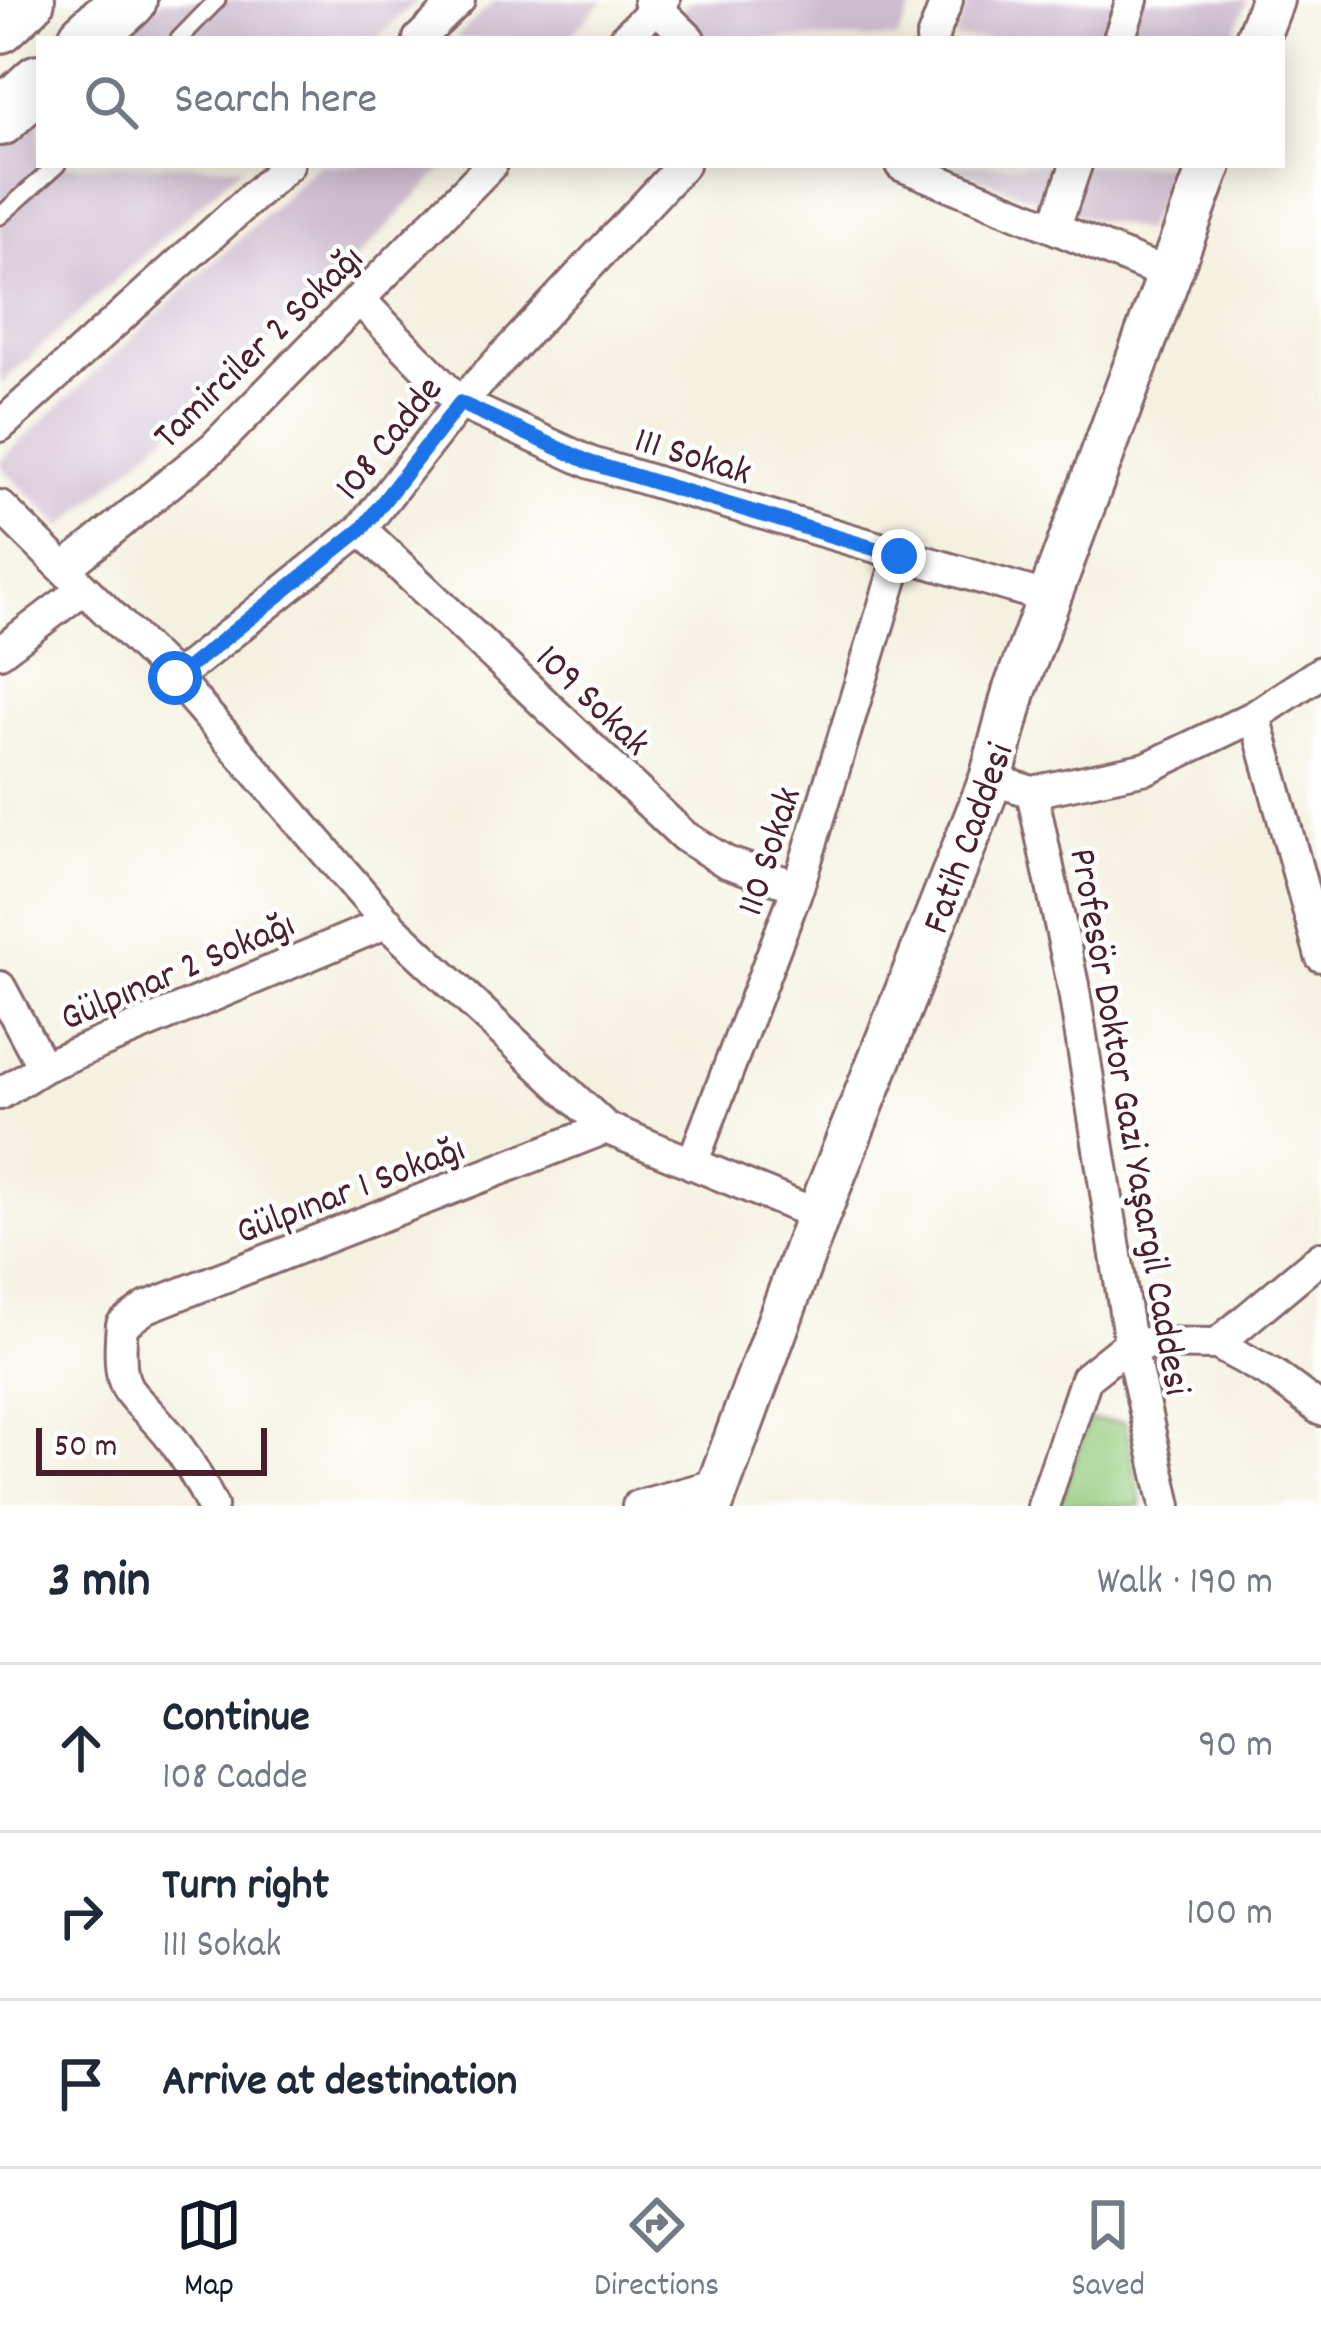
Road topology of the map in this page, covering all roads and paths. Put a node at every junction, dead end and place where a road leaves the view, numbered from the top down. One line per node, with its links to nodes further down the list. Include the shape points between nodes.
1 (27, 0): 9 (highway)
2 (129, 0): 10 (highway)
3 (217, 0): 11 (lane)
4 (459, 0): 12 (street)
5 (947, 0): 15 (street)
6 (1132, 0): 16 (street)
7 (1271, 0): 17 (main road)
8 (656, 3): 13 (street); 14 (street)
9 (0, 25)
10 (89, 36)
11 (182, 36)
12 (422, 36)
13 (626, 36)
14 (685, 36)
15 (933, 36)
16 (1120, 36)
17 (1258, 36)
18 (36, 85): 19 (highway)
19 (0, 118)
20 (53, 168): 27 (lane)
21 (285, 168): 32 (street)
22 (488, 168): 30 (street, Tamirciler 2 Sokağı)
23 (680, 168): 31 (street, 108 Cadde)
24 (909, 168): 28 (street)
25 (1075, 168): 28 (street)
26 (1209, 168): 29 (main road, Fatih Caddesi)
27 (0, 216)
28 (1055, 226): 29 (street)
29 (1169, 274): 37 (main road, Fatih Caddesi)
30 (361, 301): 31 (street, 111 Sokak); 36 (street, Tamirciler 2 Sokağı)
31 (460, 403): 34 (street, 108 Cadde); 35 (street, 111 Sokak, via 591,463)
32 (0, 426)
33 (0, 506): 36 (street)
34 (362, 529): 40 (street, 108 Cadde); 44 (street, 109 Sokak, via 684,836 726,862)
35 (899, 556): 37 (street, 111 Sokak); 44 (street, 110 Sokak)
36 (74, 579): 38 (street, Tamirciler 2 Sokağı); 40 (street)
37 (1049, 598): 42 (main road, Fatih Caddesi)
38 (0, 652)
39 (1321, 672): 41 (street)
40 (175, 678): 45 (street)
41 (1255, 716): 43 (street, via 1147,768); 46 (street)
42 (991, 779): 43 (street); 52 (main road, Fatih Caddesi)
43 (1032, 792): 54 (street, Profesör Doktor Gazi Yaşargil Caddesi, via 1073,985)
44 (798, 886): 51 (street, 110 Sokak)
45 (388, 922): 48 (street, Gülpınar 2 Sokağı); 50 (street)
46 (1321, 956)
47 (0, 987): 48 (street)
48 (43, 1067): 49 (street, Gülpınar 2 Sokağı)
49 (0, 1094)
50 (606, 1128): 51 (street); 58 (street, Gülpınar 1 Sokağı, via 147,1306 122,1324 120,1374 132,1399 172,1438)
51 (692, 1164): 52 (street)
52 (818, 1215): 57 (main road, Fatih Caddesi)
53 (1321, 1257): 55 (street)
54 (1130, 1343): 55 (street); 60 (street, via 1086,1378); 61 (street, Profesör Doktor Gazi Yaşargil Caddesi)
55 (1217, 1345): 56 (street)
56 (1321, 1410)
57 (715, 1495): 59 (street)
58 (212, 1506)
59 (638, 1506)
60 (1042, 1506)
61 (1166, 1506)

